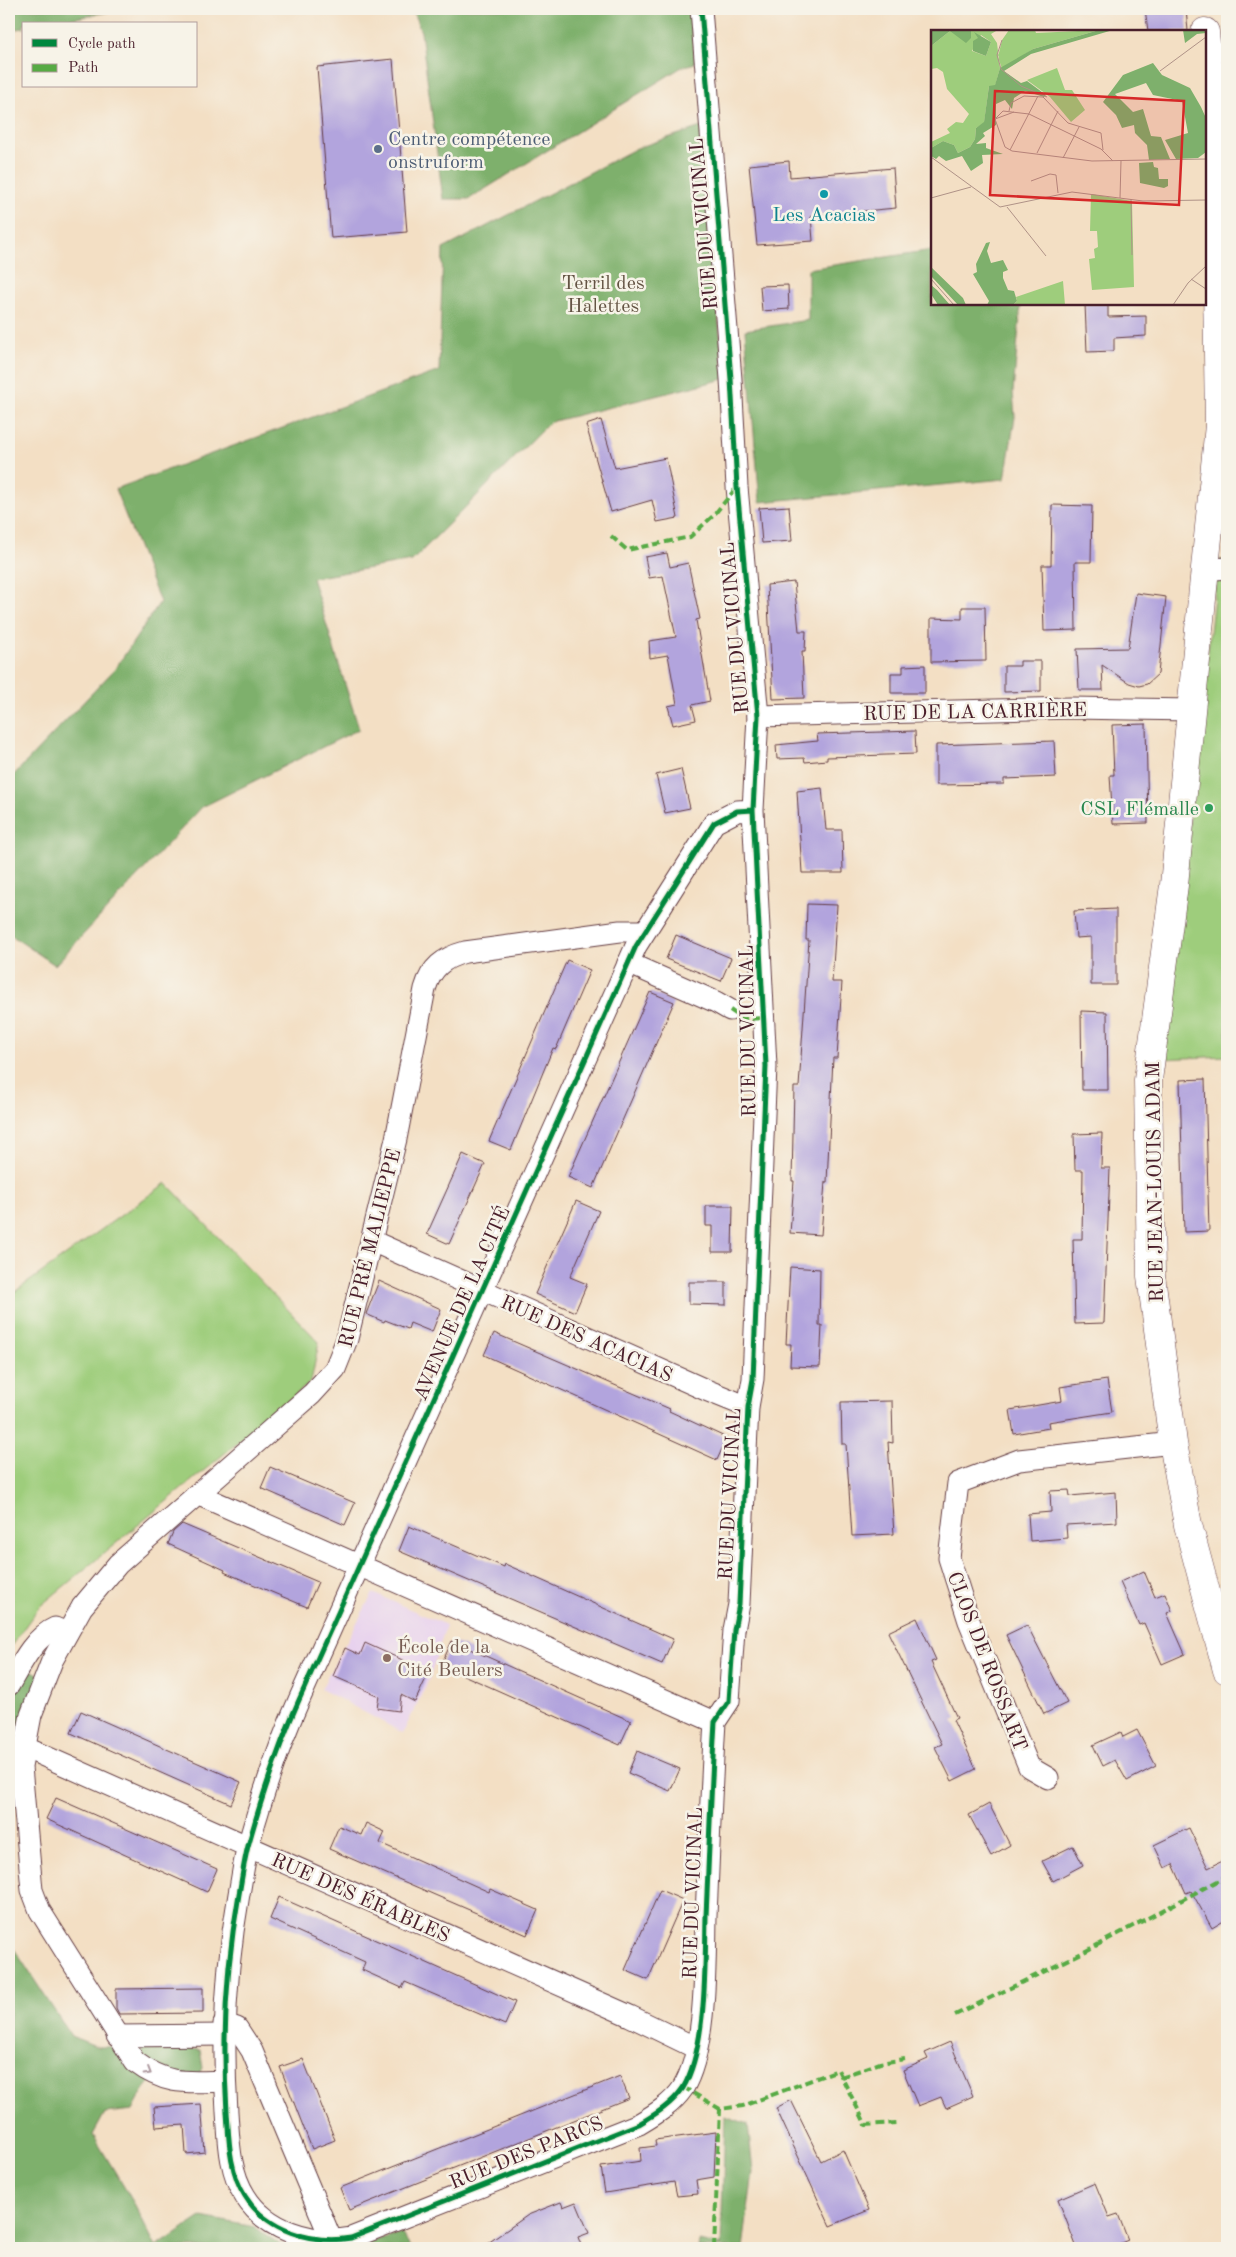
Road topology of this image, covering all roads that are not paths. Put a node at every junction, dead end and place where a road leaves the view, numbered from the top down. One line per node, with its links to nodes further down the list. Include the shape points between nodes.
1 (700, 9): 7 (street, RUE DU VICINAL)
2 (1202, 9): 3 (street, RUE JEAN-LOUIS ADAM)
3 (1205, 30)
4 (1206, 42): 5 (street, RUE JEAN-LOUIS ADAM, via 1215,136 1219,425)
5 (1216, 569): 6 (street, RUE JEAN-LOUIS ADAM)
6 (1191, 710): 7 (street, RUE DE LA CARRIÈRE, via 1071,708); 15 (street, RUE JEAN-LOUIS ADAM, via 1174,885 1148,1080 1151,1276)
7 (758, 716): 8 (street, RUE DU VICINAL)
8 (753, 810): 9 (street, AVENUE DE LA CITÉ, via 737,811 714,824); 14 (street, RUE DU VICINAL, via 766,1066 753,1379)
9 (645, 931): 10 (street, AVENUE DE LA CITÉ); 12 (street, RUE PRÉ MALIEPPE, via 465,952 442,960 425,989)
10 (628, 963): 11 (street, RUE DU VICINAL); 13 (street, AVENUE DE LA CITÉ)
11 (730, 1010)
12 (372, 1241): 13 (street, RUE DES ACACIAS); 16 (street, RUE PRÉ MALIEPPE, via 347,1339 335,1369 312,1394)
13 (482, 1291): 14 (street, RUE DES ACACIAS); 17 (street, AVENUE DE LA CITÉ)
14 (748, 1406): 21 (street, RUE DU VICINAL, via 732,1676 729,1701)
15 (1173, 1443): 19 (street, RUE JEAN-LOUIS ADAM, via 1188,1525); 23 (street, CLOS DE ROSSART, via 1020,1460 958,1482 949,1558 969,1621 1029,1767)
16 (197, 1494): 17 (street); 18 (street, RUE PRÉ MALIEPPE, via 118,1564 96,1588)
17 (359, 1565): 21 (street); 24 (street, AVENUE DE LA CITÉ, via 284,1735)
18 (67, 1634): 20 (street, via 55,1628 46,1631); 22 (street, RUE PRÉ MALIEPPE, via 40,1688)
19 (1227, 1670)
20 (9, 1685)
21 (715, 1722): 27 (street, RUE DU VICINAL, via 704,1969)
22 (24, 1747): 24 (street, RUE DES ÉRABLES); 26 (street, RUE PRÉ MALIEPPE, via 22,1789 35,1900)
23 (1048, 1778)
24 (248, 1848): 25 (street, AVENUE DE LA CITÉ, via 228,1964); 27 (street, RUE DES ÉRABLES)
25 (224, 2030): 26 (street); 28 (street, AVENUE DE LA CITÉ); 29 (street, via 237,2028 252,2051)
26 (117, 2036): 28 (street, RUE PRÉ MALIEPPE, one-way to 28, via 135,2062 151,2074 178,2082)
27 (696, 2048): 29 (street, RUE DES PARCS, via 693,2065 683,2087 659,2112 639,2124 351,2238)
28 (225, 2081): 29 (street, RUE DES PARCS, via 230,2154 245,2196 264,2218 277,2226 295,2234)
29 (331, 2239)

